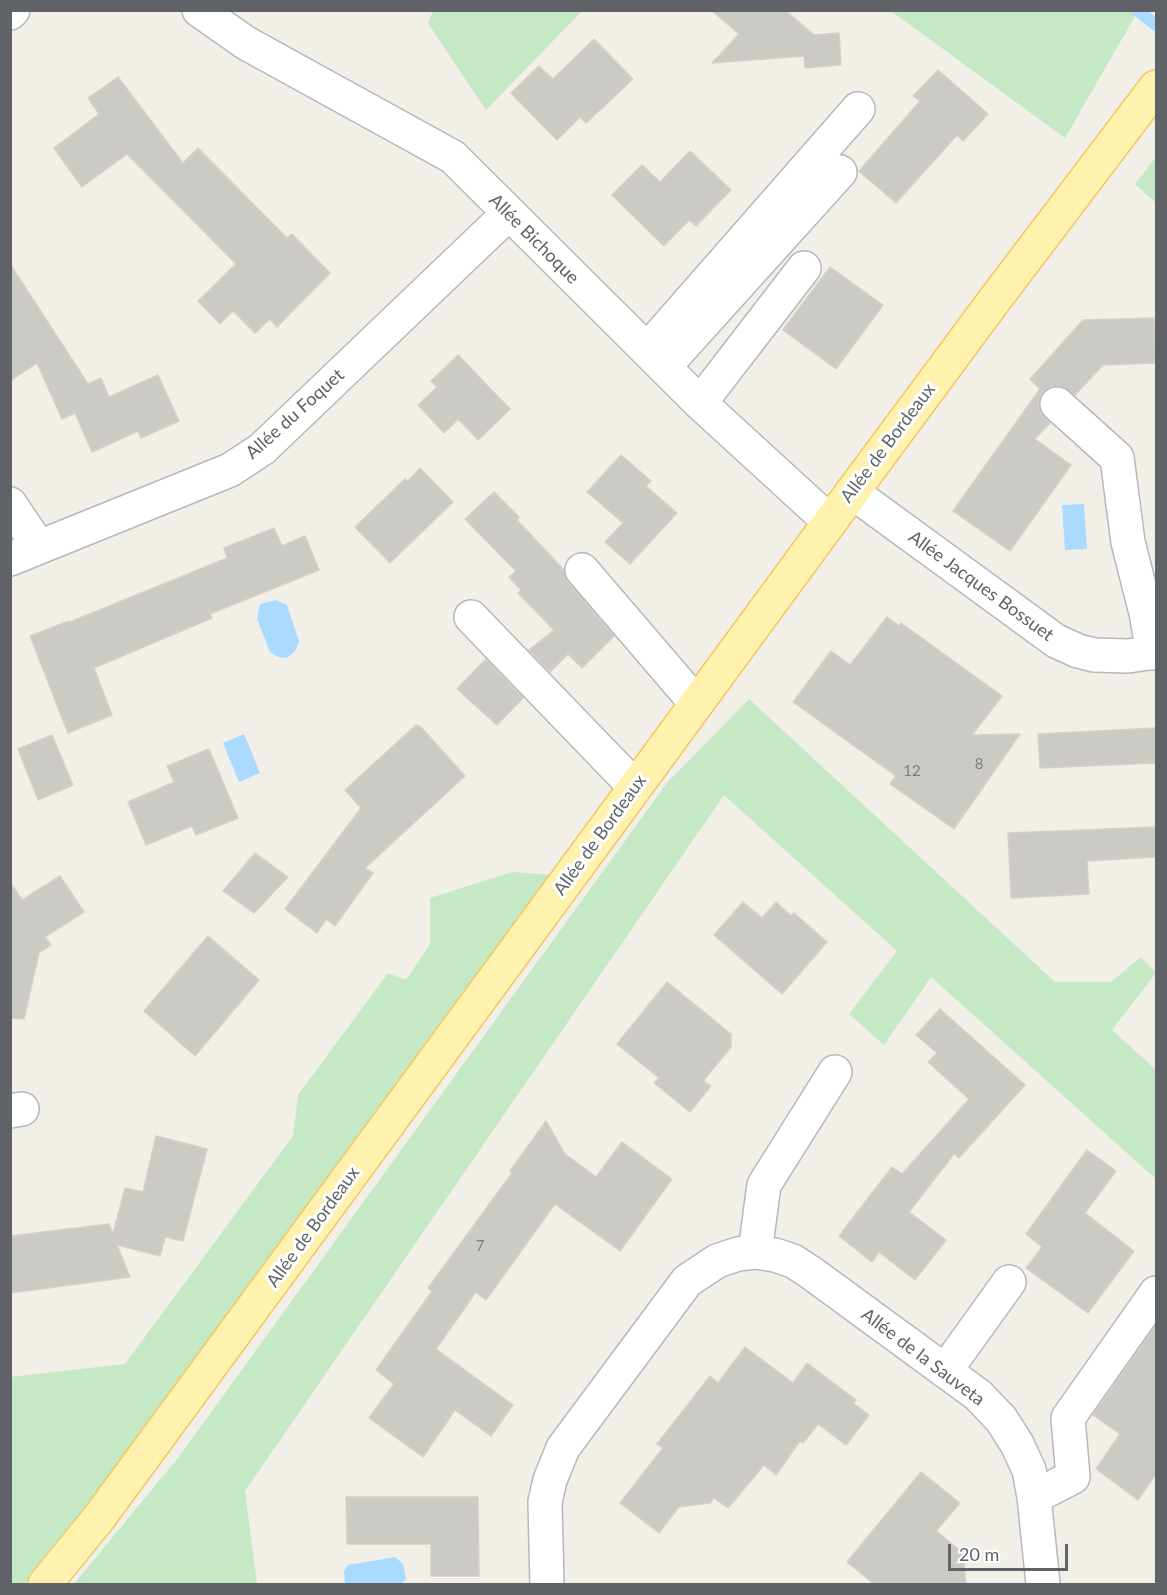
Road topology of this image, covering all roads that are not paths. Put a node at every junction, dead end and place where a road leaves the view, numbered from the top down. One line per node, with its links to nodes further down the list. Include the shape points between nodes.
1 (199, 10): 5 (street, Allée Bichoque, via 246,43 453,157)
2 (1151, 94): 10 (main road, Allée de Bordeaux)
3 (858, 109): 7 (street)
4 (840, 172): 7 (street)
5 (508, 214): 7 (street, Allée Bichoque); 13 (street, Allée du Foquet, via 262,449 230,470)
6 (804, 268): 8 (street)
7 (656, 358): 8 (street, Allée Bichoque)
8 (700, 403): 12 (street, Allée Bichoque)
9 (1057, 404): 16 (street, via 1117,458 1128,542)
10 (852, 492): 12 (main road, Allée de Bordeaux); 18 (street, Allée Jacques Bossuet, via 1056,641 1094,655)
11 (10, 504): 13 (street, Allée du Foquet)
12 (830, 522): 19 (main road, Allée de Bordeaux)
13 (25, 553)
14 (582, 570): 19 (street)
15 (1156, 577): 16 (street)
16 (1146, 613): 18 (street)
17 (471, 617): 20 (street)
18 (1155, 653)
19 (696, 703): 20 (main road, Allée de Bordeaux)
20 (635, 787): 27 (main road, Allée de Bordeaux, via 98,1519)
21 (835, 1072): 22 (street, via 764,1185)
22 (755, 1252): 25 (street, Allée de la Sauveta, via 793,1261); 28 (street, Allée de la Sauveta, via 717,1261 687,1281 563,1448 545,1502)
23 (1009, 1282): 25 (street)
24 (1156, 1293): 26 (street, via 1068,1418 1073,1476)
25 (945, 1371): 26 (street, Allée de la Sauveta, via 978,1395 1001,1419 1029,1470)
26 (1034, 1497): 29 (street, Allée de la Sauveta)
27 (45, 1584)
28 (547, 1584)
29 (1043, 1584)

